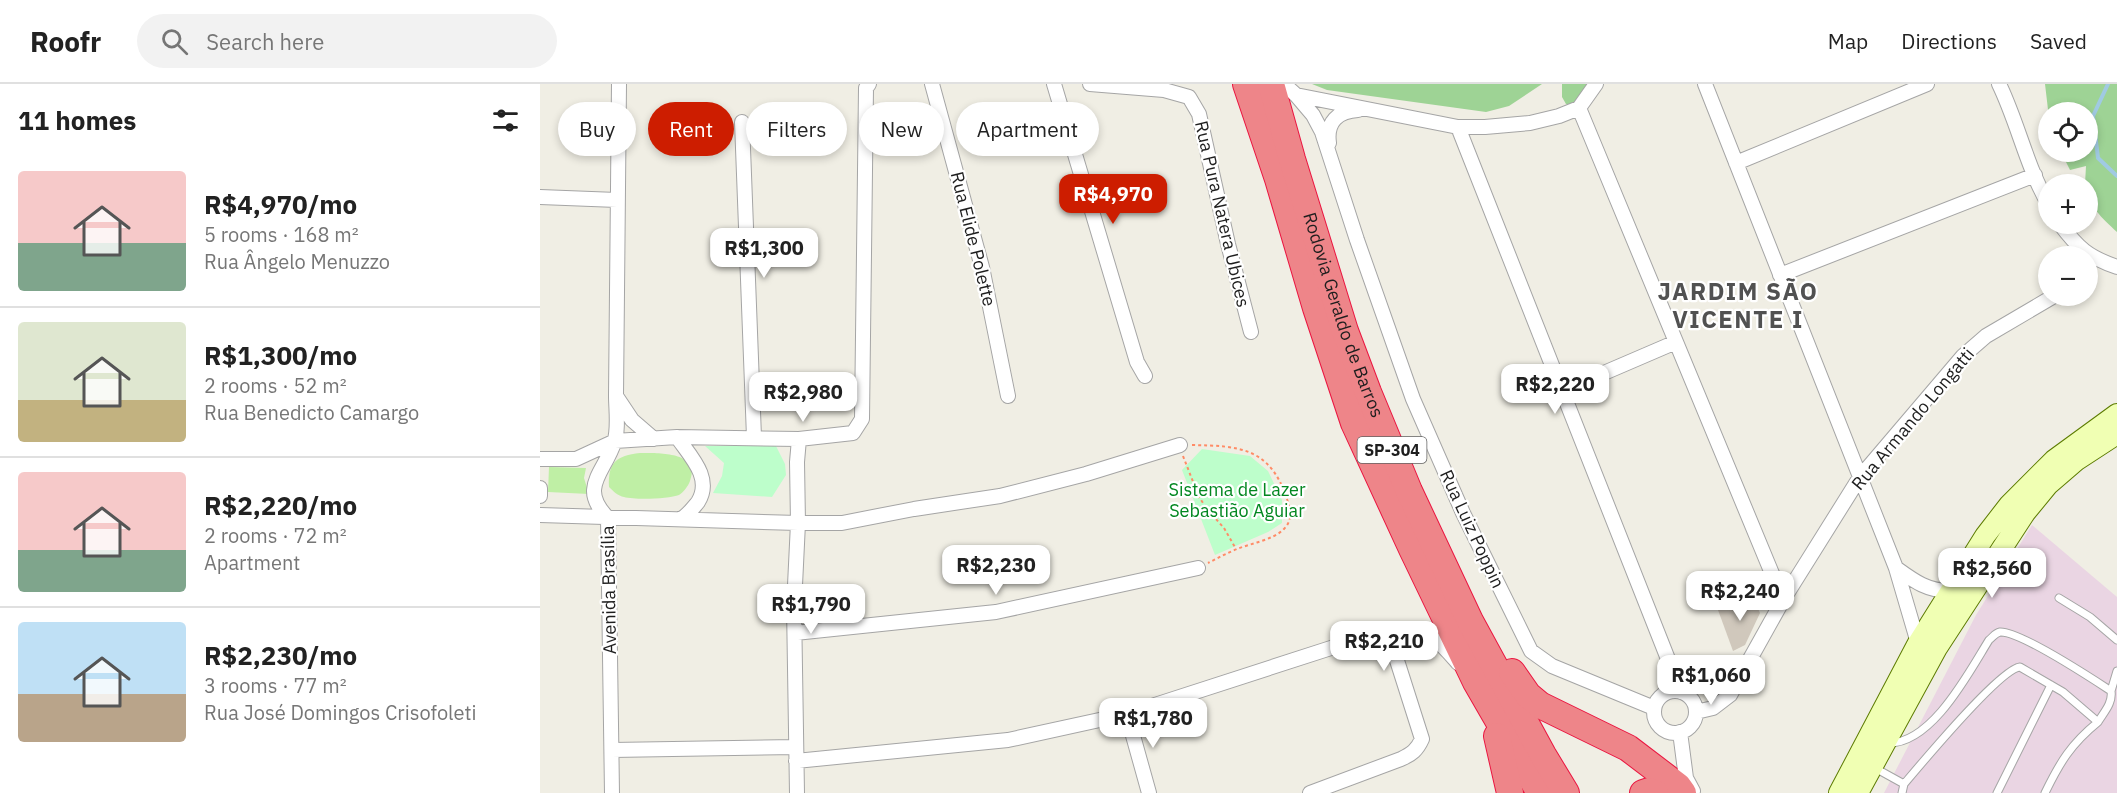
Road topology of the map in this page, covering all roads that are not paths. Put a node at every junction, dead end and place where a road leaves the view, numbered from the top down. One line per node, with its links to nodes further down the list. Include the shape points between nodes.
1 (619, 84): 23 (street, Avenida Brasília)
2 (932, 84): 35 (street, Rua Elide Polette, via 982,267)
3 (1054, 84): 32 (street, via 1137,362)
4 (1090, 84): 30 (street, Rua Pura Natera Ubices, via 1155,88 1189,97 1199,114)
5 (1246, 84): 63 (highway, Rodovia Geraldo de Barros / SP-304, via 1354,423)
6 (1271, 84): 51 (highway, Rodovia Geraldo de Barros / SP-304, via 1345,331)
7 (1284, 84): 13 (street, Rua Luiz Poppin)
8 (1596, 84): 14 (street)
9 (1705, 84): 18 (street)
10 (1927, 84): 18 (street)
11 (1999, 84): 20 (street)
12 (868, 86): 41 (street, via 862,418 853,433)
13 (1296, 95): 15 (street); 19 (street, Rua Luiz Poppin, via 1322,132)
14 (1579, 108): 17 (street, via 1530,123); 31 (street)
15 (1370, 109): 17 (street); 19 (street, Rua Luiz Poppin, via 1347,110 1330,125 1328,134)
16 (742, 122): 39 (street)
17 (1458, 127): 33 (street)
18 (1736, 163): 28 (street)
19 (1336, 174): 68 (street, Rua Luiz Poppin, via 1413,399 1463,513 1531,651 1552,666)
20 (2035, 175): 21 (street); 28 (street)
21 (2038, 184)
22 (540, 197): 23 (street)
23 (617, 200): 34 (street, Avenida Brasília)
24 (2067, 234): 25 (street)
25 (2076, 246)
26 (2098, 264): 27 (street)
27 (2117, 267)
28 (1780, 274): 45 (street)
29 (2038, 305): 45 (street, Rua Armando Longatti, via 1986,336 1963,356)
30 (1251, 332)
31 (1676, 342): 33 (street); 57 (street)
32 (1145, 376)
33 (1562, 391): 66 (street)
34 (616, 396): 40 (street, via 632,420); 42 (street, Avenida Brasília)
35 (1008, 396)
36 (2117, 414): 55 (main road, via 2030,482 1985,536)
37 (2117, 434): 73 (main road, via 2077,460 2048,485 2025,513 1937,648)
38 (677, 437): 39 (street); 40 (street); 50 (street, via 703,479 700,497)
39 (753, 437): 41 (street)
40 (654, 439): 42 (street)
41 (799, 439): 52 (street)
42 (615, 441): 44 (street, via 576,459); 49 (street, Avenida Brasília, via 593,485 597,503)
43 (1180, 445): 52 (street, via 1000,496 842,523)
44 (540, 459)
45 (1860, 477): 54 (street); 57 (street, Rua Armando Longatti)
46 (540, 488): 47 (street)
47 (540, 496)
48 (540, 515): 49 (street)
49 (608, 518): 50 (street); 75 (street, Avenida Brasília)
50 (681, 519): 52 (street)
51 (1424, 520): 85 (highway, Rodovia Geraldo de Barros / SP-304, via 1470,621); 88 (highway, via 1528,695 1540,705 1628,748)
52 (798, 524): 58 (street)
53 (1198, 568): 58 (street, via 996,612)
54 (1896, 568): 55 (street, via 1918,584); 60 (street)
55 (1950, 591): 60 (main road)
56 (2059, 598): 59 (lane)
57 (1783, 600): 69 (street, Rua Armando Longatti, via 1730,695 1713,708)
58 (795, 633): 74 (street)
59 (2117, 640)
60 (1918, 644): 77 (main road)
61 (1334, 647): 70 (street)
62 (2117, 671): 65 (lane)
63 (1476, 682): 67 (highway, Rodovia Geraldo de Barros / SP-304); 82 (street, via 1436,639 1406,628 1394,640 1394,651 1422,738 1419,746 1401,759)
64 (2051, 685): 71 (lane); 78 (lane, via 2015,667 1968,710); 93 (lane)
65 (2111, 691): 71 (lane, via 2110,703); 73 (lane, via 2020,638 2001,632 1989,640 1953,696 1925,729 1896,743)
66 (1681, 692): 68 (street, via 1667,692); 69 (street, via 1692,699)
67 (1489, 706): 83 (highway); 84 (highway, Rodovia Geraldo de Barros / SP-304)
68 (1654, 708): 72 (street, via 1661,727)
69 (1696, 712): 72 (street, via 1691,725)
70 (1127, 714): 76 (street, via 1008,740); 81 (street)
71 (2098, 722): 94 (lane, via 2079,737)
72 (1680, 732): 89 (street, via 1686,778)
73 (1884, 743): 77 (main road)
74 (796, 747): 75 (street); 76 (street)
75 (612, 750): 79 (street, Avenida Brasília)
76 (796, 761): 80 (street)
77 (1864, 763): 78 (lane); 90 (main road); 91 (main road)
78 (1904, 784): 92 (lane)
79 (612, 793)
80 (797, 793)
81 (1149, 793)
82 (1310, 793)
83 (1510, 793)
84 (1540, 793)
85 (1566, 793)
86 (1643, 793): 87 (highway)
87 (1654, 793)
88 (1683, 793)
89 (1694, 793)
90 (1839, 793)
91 (1858, 793)
92 (1902, 793)
93 (1997, 793)
94 (2045, 793)

